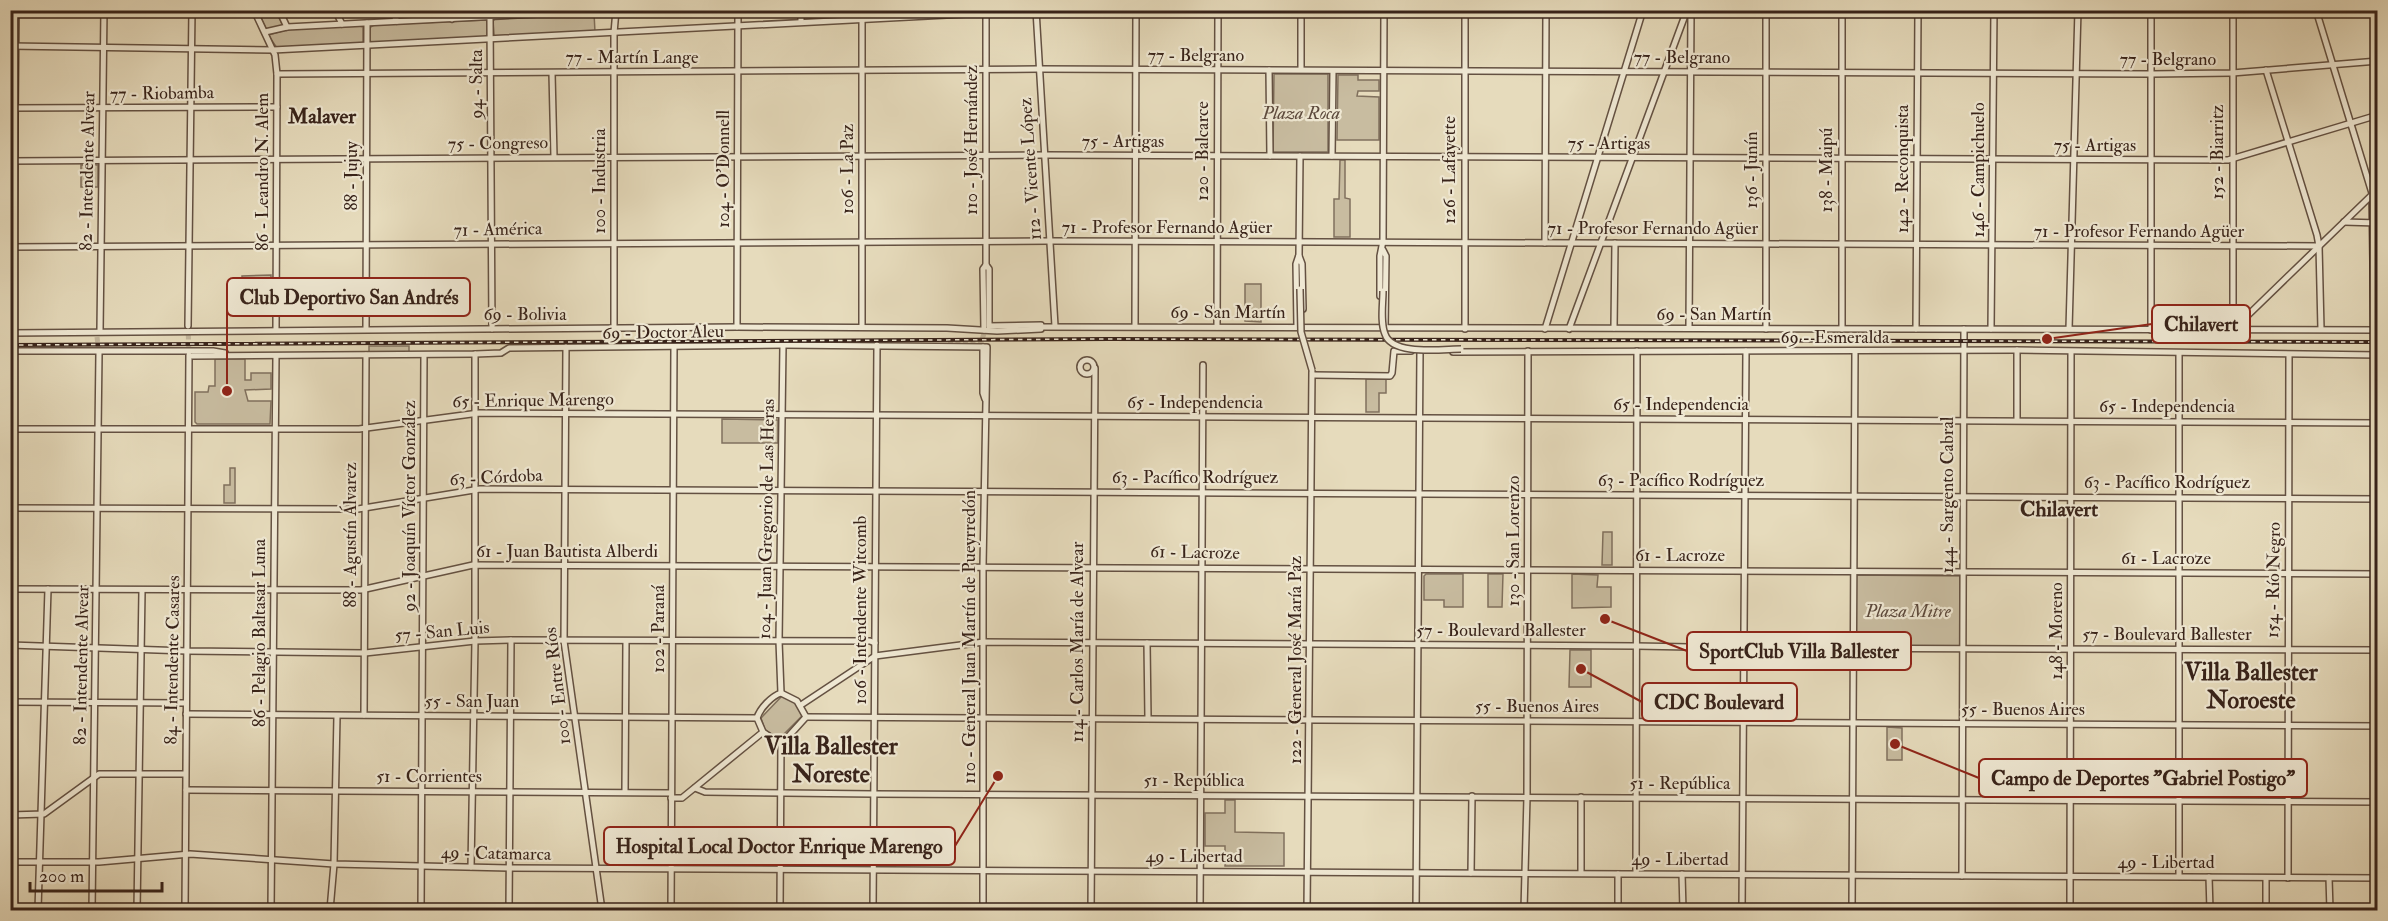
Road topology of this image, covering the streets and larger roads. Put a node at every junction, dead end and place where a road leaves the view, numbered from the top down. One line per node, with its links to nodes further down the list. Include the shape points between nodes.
1 (16, 10): 49 (street)
2 (104, 10): 50 (street, 82 - Intendente Alvear)
3 (192, 10): 51 (street)
4 (254, 10): 45 (street, 86 - Leandro N. Alem)
5 (279, 10): 44 (street)
6 (335, 10): 42 (street)
7 (391, 10): 39 (street)
8 (448, 10): 37 (street)
9 (487, 10): 36 (street, 94 - Salta)
10 (615, 10): 31 (street); 46 (street, 100 - Industria)
11 (738, 10): 43 (street, 104 - O'Donnell)
12 (801, 10): 40 (street)
13 (862, 10): 38 (street, 106 - La Paz)
14 (1044, 10): 32 (street)
15 (1136, 10): 59 (street)
16 (1218, 10): 60 (street, 120 - Balcarce)
17 (1301, 10): 57 (street)
18 (1384, 10): 63 (street)
19 (1465, 10): 64 (street, 126 - Lafayette)
20 (1546, 10): 69 (street)
21 (1643, 10): 70 (street)
22 (1689, 10): 71 (street); 72 (street)
23 (1766, 10): 68 (street, 136 - Junín)
24 (1842, 10): 73 (street, 138 - Maipú)
25 (1918, 10): 77 (street, 142 - Reconquista)
26 (1994, 10): 78 (street, 146 - Campichuelo)
27 (2078, 10): 81 (street)
28 (2151, 10): 82 (street)
29 (2233, 10): 79 (street, 152 - Biarritz)
30 (2316, 10): 54 (street)
31 (597, 11): 34 (street)
32 (1036, 11): 33 (street); 56 (street, 112 - Vicente López)
33 (1003, 12): 35 (street)
34 (544, 13): 36 (street)
35 (986, 15): 38 (street); 55 (street, 110 - José Hernández)
36 (490, 18): 37 (street); 47 (street, 94 - Salta)
37 (452, 19): 39 (street)
38 (862, 20): 40 (street); 58 (street, 106 - La Paz)
39 (397, 21): 41 (street)
40 (801, 22): 43 (street)
41 (367, 23): 42 (street); 48 (street, 88 - Jujuy)
42 (342, 24): 44 (street)
43 (738, 26): 46 (street); 67 (street, 104 - O'Donnell)
44 (287, 27): 45 (street)
45 (265, 32): 52 (street, 86 - Leandro N. Alem)
46 (614, 33): 47 (street); 66 (street, 100 - Industria)
47 (491, 40): 48 (street); 75 (street, 94 - Salta)
48 (368, 45): 52 (street); 74 (street, 88 - Jujuy)
49 (13, 46): 50 (street); 84 (street)
50 (104, 48): 51 (street); 86 (street, 82 - Intendente Alvear)
51 (192, 49): 52 (street); 85 (street)
52 (273, 50): 80 (street, 86 - Leandro N. Alem)
53 (2378, 61): 54 (street, 77 - Belgrano)
54 (2332, 65): 65 (street, 77 - Belgrano); 88 (street)
55 (987, 69): 56 (street, 77 - Belgrano); 58 (street, 77 - Martín Lange); 97 (street, 110 - José Hernández)
56 (1039, 69): 59 (street, 77 - Belgrano); 90 (street, 112 - Vicente López)
57 (1300, 69): 61 (street, 77 - Belgrano); 62 (street, 77 - Belgrano)
58 (863, 70): 67 (street, 77 - Martín Lange); 103 (street, 106 - La Paz)
59 (1136, 70): 60 (street, 77 - Belgrano); 91 (street)
60 (1217, 70): 61 (street, 77 - Belgrano); 92 (street, 120 - Balcarce)
61 (1269, 70): 93 (street)
62 (1333, 70): 63 (street, 77 - Belgrano); 95 (street)
63 (1383, 70): 64 (street, 77 - Belgrano); 98 (street)
64 (1465, 70): 69 (street, 77 - Belgrano); 99 (street, 126 - Lafayette)
65 (2266, 70): 79 (street, 77 - Belgrano); 89 (street)
66 (614, 71): 67 (street, 77 - Martín Lange); 76 (street, 77 - Martín Lange); 102 (street, 100 - Industria)
67 (738, 71): 96 (street, 104 - O'Donnell)
68 (1766, 71): 72 (street, 77 - Belgrano); 73 (street, 77 - Belgrano); 108 (street, 136 - Junín)
69 (1546, 72): 70 (street, 77 - Belgrano); 104 (street)
70 (1624, 72): 71 (street, 77 - Belgrano); 105 (street)
71 (1664, 72): 72 (street, 77 - Belgrano); 106 (street)
72 (1690, 72): 107 (street)
73 (1842, 72): 77 (street, 77 - Belgrano); 109 (street, 138 - Maipú)
74 (366, 73): 75 (street, 77 - Martín Lange); 80 (street, 77 - Martín Lange); 110 (street, 88 - Jujuy)
75 (491, 73): 76 (street, 77 - Martín Lange); 100 (street, 94 - Salta)
76 (552, 73): 101 (street)
77 (1918, 73): 78 (street, 77 - Belgrano); 111 (street, 142 - Reconquista)
78 (1993, 73): 81 (street, 77 - Belgrano); 112 (street, 146 - Campichuelo)
79 (2232, 73): 82 (street, 77 - Belgrano); 113 (street, 152 - Biarritz)
80 (277, 74): 83 (street, 86 - Leandro N. Alem)
81 (2076, 74): 82 (street, 77 - Belgrano); 116 (street)
82 (2151, 74): 117 (street)
83 (277, 107): 85 (street, 77 - Riobamba); 115 (street, 86 - Leandro N. Alem)
84 (13, 108): 86 (street, 77 - Riobamba); 118 (street)
85 (191, 108): 86 (street, 77 - Riobamba); 114 (street)
86 (103, 109): 119 (street, 82 - Intendente Alvear)
87 (2378, 115): 88 (street, 75 - Artigas)
88 (2350, 124): 89 (street, 75 - Artigas); 120 (street)
89 (2289, 143): 113 (street, 75 - Artigas); 149 (street)
90 (1045, 155): 91 (street, 75 - Artigas); 97 (street, 75 - Artigas); 125 (street, 112 - Vicente López)
91 (1136, 156): 92 (street, 75 - Artigas); 126 (street)
92 (1217, 156): 93 (street, 75 - Artigas); 123 (street, 120 - Balcarce)
93 (1270, 156): 94 (street, 75 - Artigas)
94 (1300, 156): 95 (street, 75 - Artigas); 127 (street)
95 (1332, 156): 98 (street, 75 - Artigas)
96 (739, 157): 102 (street, 75 - Congreso); 103 (street, 75 - Congreso); 138 (street, 104 - O'Donnell)
97 (986, 157): 103 (street, 75 - Congreso); 124 (street, 110 - José Hernández)
98 (1383, 157): 99 (street, 75 - Artigas); 144 (street)
99 (1464, 157): 104 (street, 75 - Artigas); 128 (street, 126 - Lafayette)
100 (491, 158): 101 (street, 75 - Congreso); 110 (street, 75 - Congreso); 137 (street, 94 - Salta)
101 (554, 158): 102 (street, 75 - Congreso)
102 (614, 158): 130 (street, 100 - Industria)
103 (862, 158): 131 (street, 106 - La Paz)
104 (1545, 158): 105 (street, 75 - Artigas); 132 (street)
105 (1597, 158): 106 (street, 75 - Artigas); 129 (street)
106 (1631, 158): 107 (street, 75 - Artigas); 133 (street)
107 (1690, 158): 108 (street, 75 - Artigas); 135 (street)
108 (1766, 158): 109 (street, 75 - Artigas); 139 (street, 136 - Junín)
109 (1841, 158): 111 (street, 75 - Artigas); 140 (street, 138 - Maipú)
110 (366, 159): 115 (street, 75 - Congreso); 136 (street, 88 - Jujuy)
111 (1918, 159): 112 (street, 75 - Artigas); 141 (street, 142 - Reconquista)
112 (1994, 159): 116 (street, 75 - Artigas); 145 (street, 146 - Campichuelo)
113 (2231, 159): 117 (street, 75 - Artigas); 148 (street, 152 - Biarritz)
114 (190, 160): 115 (street, 75 - Congreso); 119 (street, 75 - Congreso); 142 (street)
115 (277, 160): 143 (street, 86 - Leandro N. Alem)
116 (2073, 160): 117 (street, 75 - Artigas); 147 (street)
117 (2151, 160): 146 (street)
118 (13, 161): 119 (street, 75 - Congreso); 150 (street)
119 (101, 161): 151 (street, 82 - Intendente Alvear)
120 (2375, 191): 121 (street); 122 (street)
121 (2344, 222): 122 (street); 149 (street)
122 (2375, 223): 153 (street)
123 (1216, 241): 126 (street, 71 - Profesor Fernando Agüer); 127 (street, 71 - Profesor Fernando Agüer); 159 (street, 120 - Balcarce)
124 (986, 242): 125 (street, 71 - Profesor Fernando Agüer); 131 (street, 71 - América); 161 (street, 110 - José Hernández)
125 (1050, 242): 126 (street, 71 - Profesor Fernando Agüer); 154 (street, 112 - Vicente López)
126 (1135, 242): 155 (street)
127 (1299, 242): 144 (street, 71 - Profesor Fernando Agüer); 152 (street)
128 (1464, 242): 132 (street, 71 - Profesor Fernando Agüer); 144 (street, 71 - Profesor Fernando Agüer); 169 (street, 126 - Lafayette)
129 (1573, 242): 132 (street, 71 - Profesor Fernando Agüer); 133 (street, 71 - Profesor Fernando Agüer); 170 (street)
130 (614, 243): 137 (street, 71 - América); 138 (street, 71 - América); 160 (street, 100 - Industria)
131 (863, 243): 138 (street, 71 - América); 157 (street, 106 - La Paz)
132 (1545, 243)
133 (1599, 243): 134 (street, 71 - Profesor Fernando Agüer); 171 (street)
134 (1615, 243): 135 (street, 71 - Profesor Fernando Agüer); 163 (street)
135 (1691, 243): 139 (street, 71 - Profesor Fernando Agüer); 164 (street)
136 (367, 244): 137 (street, 71 - América); 143 (street, 71 - América); 166 (street, 88 - Jujuy)
137 (490, 244): 167 (street, 94 - Salta)
138 (738, 244): 156 (street, 104 - O'Donnell)
139 (1766, 244): 140 (street, 71 - Profesor Fernando Agüer); 172 (street, 136 - Junín)
140 (1841, 244): 141 (street, 71 - Profesor Fernando Agüer); 173 (street, 138 - Maipú)
141 (1917, 244): 145 (street, 71 - Profesor Fernando Agüer); 174 (street, 142 - Reconquista)
142 (189, 245): 143 (street, 71 - América); 151 (street, 71 - América); 165 (street)
143 (276, 245): 180 (street, 86 - Leandro N. Alem)
144 (1383, 245): 168 (street); 193 (street, bridge, via 1384,330 1391,343 1404,349)
145 (1993, 245): 147 (street, 71 - Profesor Fernando Agüer); 176 (street, 146 - Campichuelo)
146 (2151, 245): 147 (street, 71 - Profesor Fernando Agüer); 148 (street, 71 - Profesor Fernando Agüer); 181 (street)
147 (2072, 246): 177 (street)
148 (2232, 246): 149 (street, 71 - Profesor Fernando Agüer); 178 (street, 152 - Biarritz)
149 (2319, 246): 179 (street, via 2242,321); 182 (street)
150 (12, 247): 151 (street, 71 - América); 184 (street)
151 (101, 247): 185 (street, 82 - Intendente Alvear)
152 (1299, 255): 162 (street); 214 (street, 122 - General José María Paz, bridge, via 1301,332)
153 (2375, 279): 183 (street)
154 (1052, 326): 155 (street, 69 - San Martín); 158 (street, 69 - San Martín); 161 (street, 69 - San Martín)
155 (1135, 326): 159 (street, 69 - San Martín)
156 (737, 327): 157 (street, 69 - Bolivia); 160 (street, 69 - Bolivia)
157 (862, 327): 161 (street, 69 - Bolivia)
158 (1037, 327)
159 (1217, 327): 162 (street, 69 - San Martín)
160 (614, 328): 167 (street, 69 - Bolivia)
161 (986, 328)
162 (1300, 328): 168 (street, 69 - San Martín)
163 (1614, 328): 164 (street, 69 - San Martín); 171 (street, 69 - San Martín)
164 (1689, 328): 172 (street, 69 - San Martín)
165 (188, 329): 180 (street, 69 - Bolivia); 185 (street, 69 - Bolivia)
166 (366, 329): 167 (street, 69 - Bolivia); 180 (street, 69 - Bolivia)
167 (492, 329)
168 (1383, 329): 169 (street, 69 - San Martín)
169 (1465, 329): 170 (street, 69 - San Martín)
170 (1545, 329): 171 (street, 69 - San Martín)
171 (1569, 329)
172 (1766, 329): 173 (street, 69 - San Martín)
173 (1842, 329): 174 (street, 69 - San Martín)
174 (1916, 329): 175 (street, 69 - San Martín)
175 (1964, 329): 176 (street, 69 - San Martín); 202 (street, 144 - Sargento Cabral)
176 (1991, 329): 177 (street, 69 - San Martín)
177 (2069, 329): 181 (street, 69 - San Martín)
178 (2233, 329): 179 (street, 69 - San Martín); 181 (street, 69 - San Martín)
179 (2241, 329): 182 (street, 69 - San Martín)
180 (276, 330)
181 (2151, 330)
182 (2321, 330): 183 (street, 69 - San Martín)
183 (2376, 330)
184 (12, 333): 185 (street, 69 - Bolivia)
185 (99, 334)
186 (940, 344): 189 (street, 69 - Doctor Aleu)
187 (783, 345): 188 (street, 69 - Doctor Aleu); 191 (street, 69 - Doctor Aleu); 218 (street, 104 - Juan Gregorio de Las Heras)
188 (877, 345): 189 (street, 69 - Doctor Aleu); 219 (street, 106 - Intendente Witcomb)
189 (908, 345): 192 (street, 69 - Doctor Aleu)
190 (566, 347): 191 (street, 69 - Doctor Aleu); 205 (street, 69 - Doctor Aleu, via 509,348 501,353); 216 (street, 100 - Entre Ríos)
191 (674, 347): 217 (street, 102 - Paraná)
192 (985, 347): 220 (street, 110 - General Juan Martín de Pueyrredón)
193 (1486, 350): 196 (street, 69 - Esmeralda); 197 (street, 69 - Esmeralda)
194 (2018, 350): 202 (street, 69 - Esmeralda); 203 (street, 69 - Esmeralda); 231 (street)
195 (10, 351): 201 (street, 69 - Doctor Aleu)
196 (1420, 351): 214 (street, 69 - Esmeralda, via 1394,351 1390,376); 224 (street)
197 (1528, 351): 198 (street, 69 - Esmeralda); 227 (street, 130 - San Lorenzo)
198 (1637, 351): 199 (street, 69 - Esmeralda); 228 (street)
199 (1746, 351): 200 (street, 69 - Esmeralda); 225 (street)
200 (1855, 351): 202 (street, 69 - Esmeralda); 229 (street)
201 (100, 352): 204 (street, 69 - Doctor Aleu); 236 (street, 82 - Intendente Alvear)
202 (1964, 352): 230 (street, 144 - Sargento Cabral)
203 (2071, 352): 206 (street, 69 - Esmeralda); 232 (street, 148 - Moreno)
204 (190, 353): 210 (street, 69 - Doctor Aleu); 238 (street, 84 - Intendente Casares)
205 (475, 354): 207 (street, 69 - Doctor Aleu); 215 (street)
206 (2179, 354): 208 (street, 69 - Esmeralda); 233 (street)
207 (424, 355): 211 (street, 69 - Doctor Aleu); 226 (street, 92 - Joaquín Víctor González)
208 (2289, 355): 209 (street, 69 - Esmeralda); 234 (street, 154 - Río Negro)
209 (2378, 355)
210 (276, 356): 211 (street, 69 - Doctor Aleu); 240 (street, 86 - Pelagio Baltasar Luna)
211 (366, 356): 239 (street, 88 - Agustín Álvarez)
212 (1203, 365): 222 (street)
213 (1093, 372): 221 (street, 114 - Carlos María de Alvear)
214 (1313, 372): 223 (street, 122 - General José María Paz)
215 (474, 413): 216 (street, 65 - Enrique Marengo); 226 (street, 65 - Enrique Marengo); 241 (street)
216 (566, 413): 217 (street, 65 - Enrique Marengo); 242 (street, 100 - Entre Ríos)
217 (674, 414): 218 (street, 65 - Enrique Marengo); 243 (street, 102 - Paraná)
218 (782, 414): 219 (street, 65 - Enrique Marengo); 244 (street, 104 - Juan Gregorio de Las Heras)
219 (876, 415): 220 (street, 65 - Enrique Marengo); 245 (street, 106 - Intendente Witcomb)
220 (985, 416): 221 (street, 65 - Independencia); 246 (street, 110 - General Juan Martín de Pueyrredón)
221 (1094, 416): 222 (street, 65 - Independencia); 247 (street, 114 - Carlos María de Alvear)
222 (1202, 416): 223 (street, 65 - Independencia); 248 (street)
223 (1311, 417): 224 (street, 65 - Independencia); 249 (street, 122 - General José María Paz)
224 (1419, 418): 227 (street, 65 - Independencia); 250 (street)
225 (1746, 419): 228 (street, 65 - Independencia); 229 (street, 65 - Independencia); 253 (street)
226 (425, 420): 239 (street, 65 - Enrique Marengo); 258 (street, 92 - Joaquín Víctor González)
227 (1528, 420): 228 (street, 65 - Independencia); 251 (street, 130 - San Lorenzo)
228 (1636, 420): 252 (street)
229 (1855, 420): 230 (street, 65 - Independencia); 254 (street)
230 (1962, 420): 231 (street, 65 - Independencia); 255 (street, 144 - Sargento Cabral)
231 (2017, 420): 232 (street, 65 - Independencia)
232 (2072, 421): 233 (street, 65 - Independencia); 256 (street, 148 - Moreno)
233 (2180, 422): 234 (street, 65 - Independencia); 257 (street)
234 (2289, 422): 235 (street, 65 - Independencia); 259 (street, 154 - Río Negro)
235 (2378, 423)
236 (99, 428): 237 (street, 65 - Enrique Marengo); 238 (street, 65 - Enrique Marengo); 265 (street, 82 - Intendente Alvear)
237 (10, 429)
238 (189, 429): 240 (street, 65 - Enrique Marengo); 261 (street, 84 - Intendente Casares)
239 (365, 429): 240 (street, 65 - Enrique Marengo); 264 (street, 88 - Agustín Álvarez)
240 (276, 430): 263 (street, 86 - Pelagio Baltasar Luna)
241 (474, 489): 242 (street, 63 - Córdoba); 258 (street, 63 - Córdoba); 266 (street)
242 (566, 489): 243 (street, 63 - Córdoba); 267 (street, 100 - Entre Ríos)
243 (674, 490): 244 (street, 63 - Córdoba); 269 (street, 102 - Paraná)
244 (781, 490): 245 (street, 63 - Córdoba); 268 (street, 104 - Juan Gregorio de Las Heras)
245 (876, 490): 246 (street, 63 - Córdoba); 270 (street, 106 - Intendente Witcomb)
246 (984, 491): 247 (street, 63 - Pacífico Rodríguez); 271 (street, 110 - General Juan Martín de Pueyrredón)
247 (1093, 491): 248 (street, 63 - Pacífico Rodríguez); 272 (street, 114 - Carlos María de Alvear)
248 (1202, 492): 249 (street, 63 - Pacífico Rodríguez); 273 (street)
249 (1311, 493): 250 (street, 63 - Pacífico Rodríguez); 274 (street, 122 - General José María Paz)
250 (1419, 493): 251 (street, 63 - Pacífico Rodríguez); 275 (street)
251 (1528, 494): 252 (street, 63 - Pacífico Rodríguez); 276 (street, 130 - San Lorenzo)
252 (1637, 494): 253 (street, 63 - Pacífico Rodríguez); 277 (street)
253 (1745, 495): 254 (street, 63 - Pacífico Rodríguez); 278 (street)
254 (1854, 495): 255 (street, 63 - Pacífico Rodríguez); 279 (street)
255 (1962, 496): 256 (street, 63 - Pacífico Rodríguez); 280 (street, 144 - Sargento Cabral)
256 (2071, 497): 257 (street, 63 - Pacífico Rodríguez); 281 (street, 148 - Moreno)
257 (2179, 497): 259 (street, 63 - Pacífico Rodríguez); 282 (street)
258 (424, 498): 264 (street, 63 - Córdoba); 285 (street, 92 - Joaquín Víctor González)
259 (2288, 498): 260 (street, 63 - Pacífico Rodríguez); 283 (street, 154 - Río Negro)
260 (2378, 499)
261 (188, 507): 263 (street, 63 - Córdoba); 265 (street, 63 - Córdoba); 289 (street, 84 - Intendente Casares)
262 (10, 508): 265 (street, 63 - Córdoba)
263 (275, 508): 264 (street, 63 - Córdoba); 290 (street, 86 - Pelagio Baltasar Luna)
264 (365, 508): 291 (street, 88 - Agustín Álvarez)
265 (98, 509): 288 (street, 82 - Intendente Alvear)
266 (473, 565): 267 (street, 61 - Juan Bautista Alberdi); 285 (street, 61 - Juan Bautista Alberdi); 295 (street)
267 (565, 565): 269 (street, 61 - Juan Bautista Alberdi); 294 (street, 100 - Entre Ríos)
268 (781, 565): 269 (street, 61 - Juan Bautista Alberdi); 270 (street, 61 - Juan Bautista Alberdi); 298 (street, 104 - Juan Gregorio de Las Heras)
269 (673, 566): 297 (street, 102 - Paraná)
270 (876, 566): 271 (street, 61 - Juan Bautista Alberdi); 303 (street, 106 - Intendente Witcomb)
271 (983, 566): 272 (street, 61 - Lacroze); 299 (street, 110 - General Juan Martín de Pueyrredón)
272 (1093, 567): 273 (street, 61 - Lacroze); 300 (street, 114 - Carlos María de Alvear)
273 (1202, 567): 274 (street, 61 - Lacroze); 302 (street)
274 (1310, 569): 275 (street, 61 - Lacroze); 304 (street, 122 - General José María Paz)
275 (1419, 569): 276 (street, 61 - Lacroze); 305 (street)
276 (1527, 569): 277 (street, 61 - Lacroze); 308 (street, 130 - San Lorenzo)
277 (1636, 570): 278 (street, 61 - Lacroze); 310 (street)
278 (1744, 570): 279 (street, 61 - Lacroze); 313 (street)
279 (1853, 571): 280 (street, 61 - Lacroze); 312 (street)
280 (1962, 572): 281 (street, 61 - Lacroze); 314 (street, 144 - Sargento Cabral)
281 (2071, 573): 282 (street, 61 - Lacroze); 316 (street, 148 - Moreno)
282 (2179, 573): 283 (street, 61 - Lacroze); 317 (street)
283 (2288, 574): 284 (street, 61 - Lacroze); 318 (street, 154 - Río Negro)
284 (2378, 574)
285 (423, 577): 291 (street, 61 - Juan Bautista Alberdi); 309 (street, 92 - Joaquín Víctor González)
286 (10, 589): 287 (street, 61 - Juan Bautista Alberdi)
287 (48, 589): 288 (street, 61 - Juan Bautista Alberdi); 307 (street)
288 (97, 589): 292 (street, 61 - Juan Bautista Alberdi); 311 (street, 82 - Intendente Alvear)
289 (188, 590): 290 (street, 61 - Juan Bautista Alberdi); 292 (street, 61 - Juan Bautista Alberdi); 320 (street, 84 - Intendente Casares)
290 (274, 590): 291 (street, 61 - Juan Bautista Alberdi); 321 (street, 86 - Pelagio Baltasar Luna)
291 (364, 590): 322 (street, 88 - Agustín Álvarez)
292 (142, 591): 315 (street)
293 (511, 640): 294 (street, 57 - San Luis); 295 (street, 57 - San Luis); 337 (street)
294 (564, 640): 296 (street, 57 - San Luis); 338 (street, 100 - Entre Ríos)
295 (475, 641): 309 (street, 57 - San Luis); 336 (street)
296 (626, 641): 297 (street, 57 - San Luis); 339 (street)
297 (673, 641): 298 (street, 57 - San Luis); 340 (street, 102 - Paraná)
298 (779, 641): 303 (street, 57 - San Luis); 324 (street, 104 - Juan Gregorio de Las Heras)
299 (984, 642): 300 (street, 57 - Boulevard Ballester); 323 (street, 57 - Boulevard Ballester); 344 (street, 110 - General Juan Martín de Pueyrredón)
300 (1092, 643): 301 (street, 57 - Boulevard Ballester); 345 (street, 114 - Carlos María de Alvear)
301 (1147, 643): 302 (street, 57 - Boulevard Ballester); 346 (street)
302 (1202, 643): 304 (street, 57 - Boulevard Ballester); 347 (street)
303 (875, 644): 323 (street, 106 - Intendente Witcomb)
304 (1310, 644): 305 (street, 57 - Boulevard Ballester); 348 (street, 122 - General José María Paz)
305 (1419, 644): 308 (street, 57 - Boulevard Ballester); 349 (street)
306 (10, 645): 307 (street, 57 - San Luis)
307 (47, 645): 311 (street, 57 - San Luis); 326 (street)
308 (1527, 645): 310 (street, 57 - Boulevard Ballester); 350 (street, 130 - San Lorenzo)
309 (423, 646): 322 (street, 57 - San Luis); 335 (street, 92 - Joaquín Víctor González)
310 (1636, 646): 313 (street, 57 - Boulevard Ballester); 351 (street)
311 (96, 647): 315 (street, 57 - San Luis); 327 (street, 82 - Intendente Alvear)
312 (1854, 647): 313 (street, 57 - Boulevard Ballester); 314 (street, 57 - Boulevard Ballester); 353 (street)
313 (1744, 648): 352 (street)
314 (1962, 648): 316 (street, 57 - Boulevard Ballester); 354 (street, 144 - Sargento Cabral)
315 (140, 649): 320 (street, 57 - San Luis); 328 (street)
316 (2071, 649): 317 (street, 57 - Boulevard Ballester); 355 (street, 148 - Moreno)
317 (2179, 649): 318 (street, 57 - Boulevard Ballester); 356 (street)
318 (2287, 649): 319 (street, 57 - Boulevard Ballester); 357 (street, 154 - Río Negro)
319 (2378, 650)
320 (187, 651): 321 (street, 57 - San Luis); 329 (street, 84 - Intendente Casares)
321 (273, 652): 322 (street, 57 - San Luis); 333 (street, 86 - Pelagio Baltasar Luna)
322 (365, 653): 332 (street, 88 - Agustín Álvarez)
323 (875, 656): 330 (street); 343 (street, 106 - Intendente Witcomb)
324 (781, 693): 330 (street); 341 (street)
325 (10, 702): 326 (street)
326 (45, 703): 327 (street); 393 (street)
327 (96, 703): 328 (street); 363 (street, 82 - Intendente Alvear)
328 (140, 703): 329 (street); 361 (street)
329 (186, 703): 331 (street, 84 - Intendente Casares)
330 (801, 705): 342 (street)
331 (186, 714): 333 (street, 55 - San Juan); 362 (street, 84 - Intendente Casares)
332 (364, 715): 334 (street, 55 - San Juan); 335 (street, 55 - San Juan)
333 (273, 716): 334 (street, 55 - San Juan); 366 (street, 86 - Pelagio Baltasar Luna)
334 (337, 716): 367 (street)
335 (423, 716): 336 (street, 55 - San Juan); 368 (street, 92 - Joaquín Víctor González)
336 (472, 716): 337 (street, 55 - San Juan); 370 (street)
337 (511, 716): 338 (street, 55 - San Juan); 369 (street)
338 (575, 716): 339 (street, 55 - San Juan); 373 (street, 100 - Entre Ríos)
339 (625, 717): 340 (street, 55 - San Juan); 371 (street)
340 (672, 717): 341 (street, 55 - San Juan); 379 (street, 102 - Paraná)
341 (757, 717): 359 (street)
342 (806, 717): 343 (street); 360 (street)
343 (875, 718): 344 (street); 374 (street, 106 - Intendente Witcomb)
344 (983, 718): 345 (street, 55 - Buenos Aires); 375 (street, 110 - General Juan Martín de Pueyrredón)
345 (1092, 718): 346 (street, 55 - Buenos Aires); 376 (street, 114 - Carlos María de Alvear)
346 (1148, 718): 347 (street, 55 - Buenos Aires)
347 (1201, 719): 348 (street, 55 - Buenos Aires); 377 (street)
348 (1310, 719): 349 (street, 55 - Buenos Aires); 378 (street, 122 - General José María Paz)
349 (1419, 720): 350 (street, 55 - Buenos Aires); 380 (street)
350 (1526, 720): 351 (street, 55 - Buenos Aires); 382 (street, 130 - San Lorenzo)
351 (1635, 722): 352 (street, 55 - Buenos Aires); 384 (street)
352 (1744, 723): 353 (street, 55 - Buenos Aires); 385 (street)
353 (1854, 723): 354 (street, 55 - Buenos Aires); 386 (street)
354 (1962, 724): 355 (street, 55 - Buenos Aires); 387 (street, 144 - Sargento Cabral)
355 (2070, 724): 356 (street, 55 - Buenos Aires); 388 (street, 148 - Moreno)
356 (2179, 724): 357 (street, 55 - Buenos Aires); 389 (street)
357 (2287, 725): 358 (street, 55 - Buenos Aires); 390 (street, 154 - Río Negro)
358 (2378, 726)
359 (763, 732): 360 (street); 364 (street)
360 (781, 742): 372 (street)
361 (139, 774): 362 (street); 363 (street); 395 (street)
362 (185, 774): 365 (street, 84 - Intendente Casares)
363 (95, 775): 393 (street); 399 (street, 82 - Intendente Alvear)
364 (695, 788): 372 (street, via 705,792); 379 (street, via 682,798)
365 (186, 790): 366 (street, 51 - Corrientes); 394 (street, 84 - Intendente Casares)
366 (272, 790): 367 (street, 51 - Corrientes); 396 (street, 86 - Pelagio Baltasar Luna)
367 (336, 791): 368 (street, 51 - Corrientes); 400 (street)
368 (423, 791): 370 (street, 51 - Corrientes); 401 (street, 92 - Joaquín Víctor González)
369 (510, 791): 370 (street, 51 - Corrientes); 373 (street, 51 - Corrientes); 403 (street)
370 (471, 792): 402 (street)
371 (625, 792): 373 (street, 51 - Corrientes); 379 (street, 51 - Corrientes)
372 (781, 792): 374 (street); 406 (street)
373 (586, 793): 404 (street, 100 - Entre Ríos)
374 (874, 794): 375 (street); 407 (street, 106 - Intendente Witcomb)
375 (983, 794): 376 (street, 51 - República); 408 (street, 110 - General Juan Martín de Pueyrredón)
376 (1092, 795): 377 (street, 51 - República); 409 (street, 114 - Carlos María de Alvear)
377 (1200, 795): 378 (street, 51 - República); 410 (street)
378 (1310, 795): 380 (street, 51 - República); 411 (street, 122 - General José María Paz)
379 (671, 796): 405 (street, 102 - Paraná)
380 (1418, 796): 381 (street, 51 - República); 412 (street)
381 (1472, 796): 382 (street, 51 - República); 413 (street)
382 (1527, 797): 383 (street, 51 - República); 414 (street, 130 - San Lorenzo)
383 (1581, 797): 384 (street, 51 - República); 415 (street)
384 (1635, 797): 385 (street, 51 - República); 416 (street)
385 (1743, 798): 386 (street, 51 - República); 419 (street)
386 (1853, 799): 387 (street, 51 - República); 420 (street)
387 (1962, 799): 388 (street, 51 - República); 421 (street, 144 - Sargento Cabral)
388 (2070, 799): 389 (street, 51 - República); 422 (street, 148 - Moreno)
389 (2178, 800): 390 (street, 51 - República); 423 (street)
390 (2288, 800): 391 (street, 51 - República); 426 (street, 154 - Río Negro)
391 (2378, 802)
392 (10, 815): 393 (street)
393 (40, 816): 398 (street)
394 (185, 855): 395 (street, 49 - Catamarca); 396 (street, 49 - Catamarca); 432 (street, 84 - Intendente Casares)
395 (138, 859): 399 (street, 49 - Catamarca); 431 (street)
396 (272, 861): 400 (street, 49 - Catamarca); 433 (street, 86 - Pelagio Baltasar Luna)
397 (10, 862): 398 (street, 49 - Catamarca)
398 (39, 862): 399 (street, 49 - Catamarca); 429 (street)
399 (93, 862): 430 (street, 82 - Intendente Alvear)
400 (334, 864): 401 (street, 49 - Catamarca); 434 (street)
401 (422, 867): 402 (street, 49 - Catamarca); 435 (street, 92 - Joaquín Víctor González)
402 (471, 867): 403 (street, 49 - Catamarca)
403 (509, 868): 404 (street, 49 - Catamarca); 436 (street)
404 (597, 869): 405 (street, 49 - Catamarca); 437 (street, 100 - Entre Ríos)
405 (671, 869): 406 (street, 49 - Catamarca); 438 (street, 102 - Paraná)
406 (780, 870): 407 (street, 49 - Catamarca); 439 (street)
407 (874, 870): 408 (street, 49 - Catamarca); 440 (street, 106 - Intendente Witcomb)
408 (982, 870): 409 (street, 49 - Libertad); 441 (street, 110 - General Juan Martín de Pueyrredón)
409 (1091, 870): 410 (street, 49 - Libertad); 442 (street, 114 - Carlos María de Alvear)
410 (1200, 871): 411 (street, 49 - Libertad); 443 (street)
411 (1308, 872): 412 (street, 49 - Libertad); 444 (street, 122 - General José María Paz)
412 (1417, 872): 413 (street, 49 - Libertad); 445 (street)
413 (1472, 873): 414 (street, 49 - Libertad)
414 (1524, 873): 415 (street, 49 - Libertad); 446 (street, 130 - San Lorenzo)
415 (1581, 873): 417 (street, 49 - Libertad)
416 (1635, 873): 417 (street, 49 - Libertad); 418 (street, 49 - Libertad)
417 (1618, 874): 447 (street)
418 (1682, 874): 419 (street, 49 - Libertad); 448 (street)
419 (1743, 874): 420 (street, 49 - Libertad); 449 (street)
420 (1852, 874): 421 (street, 49 - Libertad); 450 (street)
421 (1962, 876): 422 (street, 49 - Libertad)
422 (2070, 876): 423 (street, 49 - Libertad); 451 (street, 148 - Moreno)
423 (2179, 876): 424 (street, 49 - Libertad)
424 (2209, 877): 425 (street, 49 - Libertad); 452 (street)
425 (2266, 878): 426 (street, 49 - Libertad); 453 (street)
426 (2288, 878): 427 (street, 49 - Libertad)
427 (2329, 878): 428 (street, 49 - Libertad); 454 (street)
428 (2378, 878)
429 (38, 910)
430 (92, 910)
431 (137, 910)
432 (185, 910)
433 (271, 910)
434 (330, 910)
435 (421, 910)
436 (509, 910)
437 (602, 910)
438 (671, 910)
439 (780, 910)
440 (873, 910)
441 (983, 910)
442 (1091, 910)
443 (1200, 910)
444 (1307, 910)
445 (1416, 910)
446 (1524, 910)
447 (1618, 910)
448 (1683, 910)
449 (1742, 910)
450 (1852, 910)
451 (2070, 910)
452 (2210, 910)
453 (2266, 910)
454 (2330, 910)

